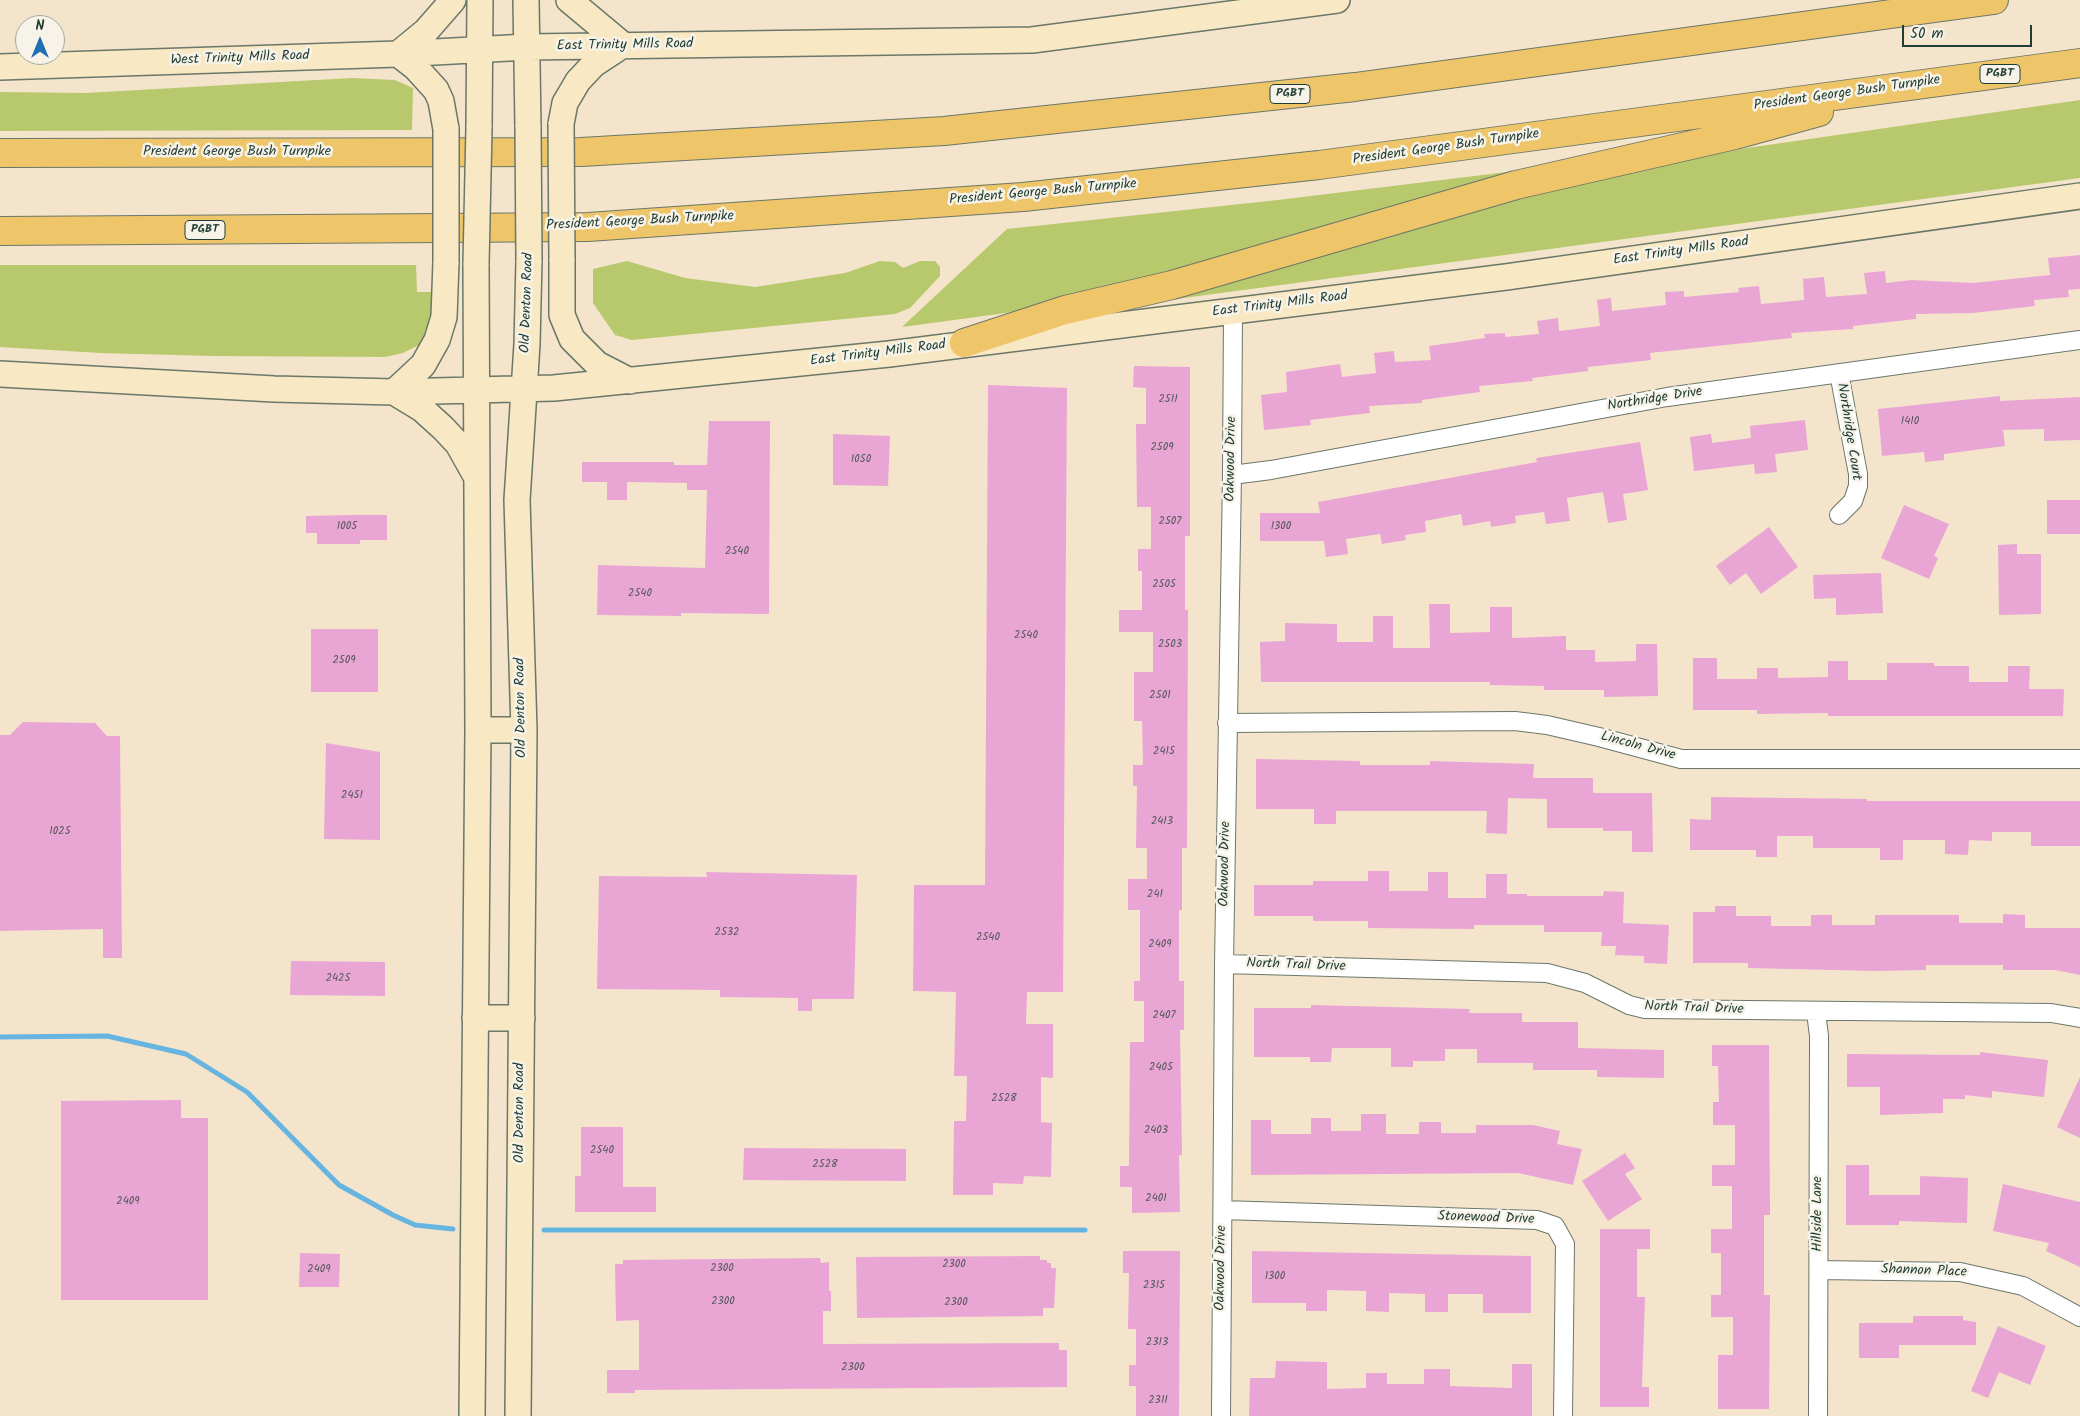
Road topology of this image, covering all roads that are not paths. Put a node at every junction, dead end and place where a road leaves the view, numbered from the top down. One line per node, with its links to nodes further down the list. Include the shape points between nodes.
1 (453, 0): 10 (main road, via 426,31)
2 (480, 0): 9 (main road)
3 (526, 0): 8 (main road, Old Denton Road)
4 (569, 0): 7 (main road)
5 (1337, 0): 7 (main road, East Trinity Mills Road, via 1032,40)
6 (1994, 0): 14 (highway, President George Bush Turnpike / PGBT, via 1355,87 944,131 581,152)
7 (623, 45): 8 (main road, East Trinity Mills Road); 22 (main road, bridge, via 594,64 565,102 561,124 562,315 572,339 598,364)
8 (527, 47): 9 (main road, East Trinity Mills Road); 24 (main road, Old Denton Road, bridge, via 529,260)
9 (480, 51): 10 (main road, West Trinity Mills Road); 23 (main road, bridge)
10 (398, 54): 12 (main road, West Trinity Mills Road); 25 (main road, bridge, via 416,68 436,90 441,101 446,129 446,262 444,317 437,340 423,365)
11 (2080, 63): 13 (highway, President George Bush Turnpike / PGBT)
12 (0, 67)
13 (1920, 85): 16 (highway, President George Bush Turnpike / PGBT, via 1319,164 1023,197 588,227); 19 (highway, via 1735,135 1516,185 1172,285 1065,310)
14 (0, 153)
15 (2080, 196): 17 (main road, East Trinity Mills Road, via 1506,277)
16 (0, 231)
17 (1232, 311): 19 (main road, East Trinity Mills Road); 26 (street, Oakwood Drive)
18 (2080, 340): 20 (street, Northridge Drive)
19 (964, 343): 22 (main road, East Trinity Mills Road)
20 (1839, 373): 26 (street, Northridge Drive, via 1667,397); 28 (street, Northridge Court, via 1858,474 1853,501)
21 (0, 374): 25 (main road)
22 (630, 381): 24 (main road, East Trinity Mills Road)
23 (477, 390): 24 (main road, East Trinity Mills Road); 25 (main road); 27 (main road)
24 (523, 390): 31 (main road, Old Denton Road, via 517,500)
25 (394, 392): 27 (main road, via 422,409 443,428 458,444)
26 (1232, 475): 29 (street, Oakwood Drive)
27 (476, 477): 30 (main road)
28 (1839, 515)
29 (1227, 722): 32 (street, Lincoln Drive, via 1515,721 1564,729 1681,759); 33 (street, Oakwood Drive)
30 (478, 730): 31 (main road); 35 (main road)
31 (524, 730): 36 (main road, Old Denton Road)
32 (2080, 759)
33 (1224, 964): 34 (street, North Trail Drive, via 1547,973 1585,983 1629,1005 1645,1009); 38 (street, Oakwood Drive)
34 (1816, 1012): 37 (street, North Trail Drive, via 2051,1013); 39 (street, Hillside Lane, via 1819,1036)
35 (475, 1018): 36 (main road); 41 (main road)
36 (522, 1018): 42 (main road, Old Denton Road)
37 (2080, 1018)
38 (1223, 1210): 43 (street, Oakwood Drive); 44 (street, Stonewood Drive, via 1537,1220 1555,1226 1565,1244)
39 (1819, 1270): 40 (street, Shannon Place, via 1960,1272 2023,1286); 45 (street, Hillside Lane)
40 (2080, 1317)
41 (472, 1416)
42 (518, 1416)
43 (1220, 1416)
44 (1563, 1416)
45 (1818, 1416)

